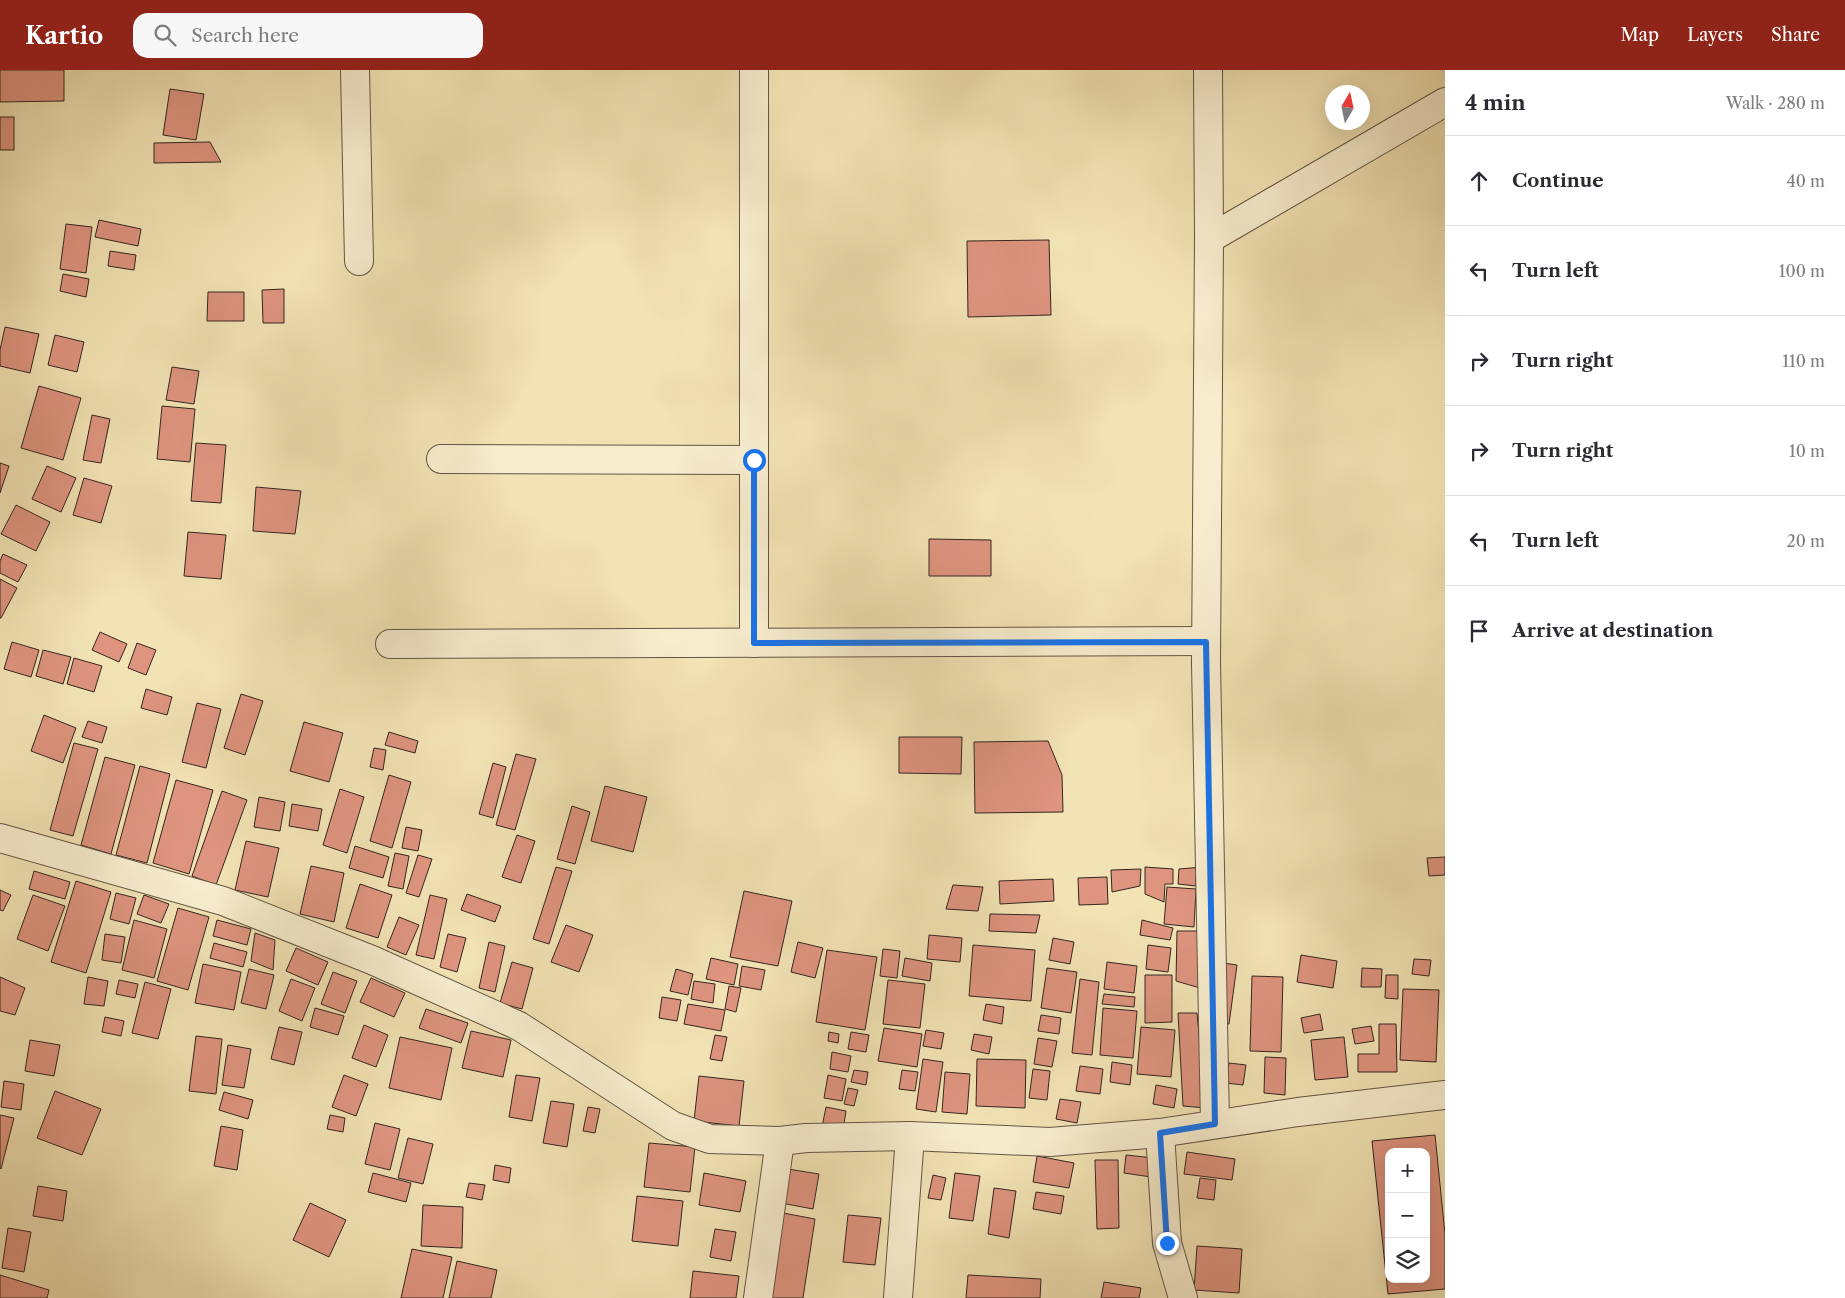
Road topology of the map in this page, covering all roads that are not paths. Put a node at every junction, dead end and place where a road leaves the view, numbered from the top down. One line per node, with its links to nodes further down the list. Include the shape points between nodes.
1 (355, 70): 6 (street)
2 (754, 70): 8 (street)
3 (1208, 70): 5 (street)
4 (1445, 102): 5 (street)
5 (1209, 239): 9 (street)
6 (359, 261)
7 (441, 459): 8 (street)
8 (754, 460): 10 (street)
9 (1206, 642): 10 (street); 14 (street)
10 (754, 643): 11 (street)
11 (390, 644)
12 (0, 838): 17 (street, via 223,901 372,960 519,1026 673,1126 710,1139)
13 (1445, 1096): 14 (street)
14 (1215, 1124): 15 (street)
15 (1160, 1133): 16 (street, via 1050,1142); 20 (street, via 1167,1243)
16 (910, 1136): 17 (street); 19 (street)
17 (780, 1141): 18 (street)
18 (758, 1298)
19 (898, 1298)
20 (1183, 1298)

